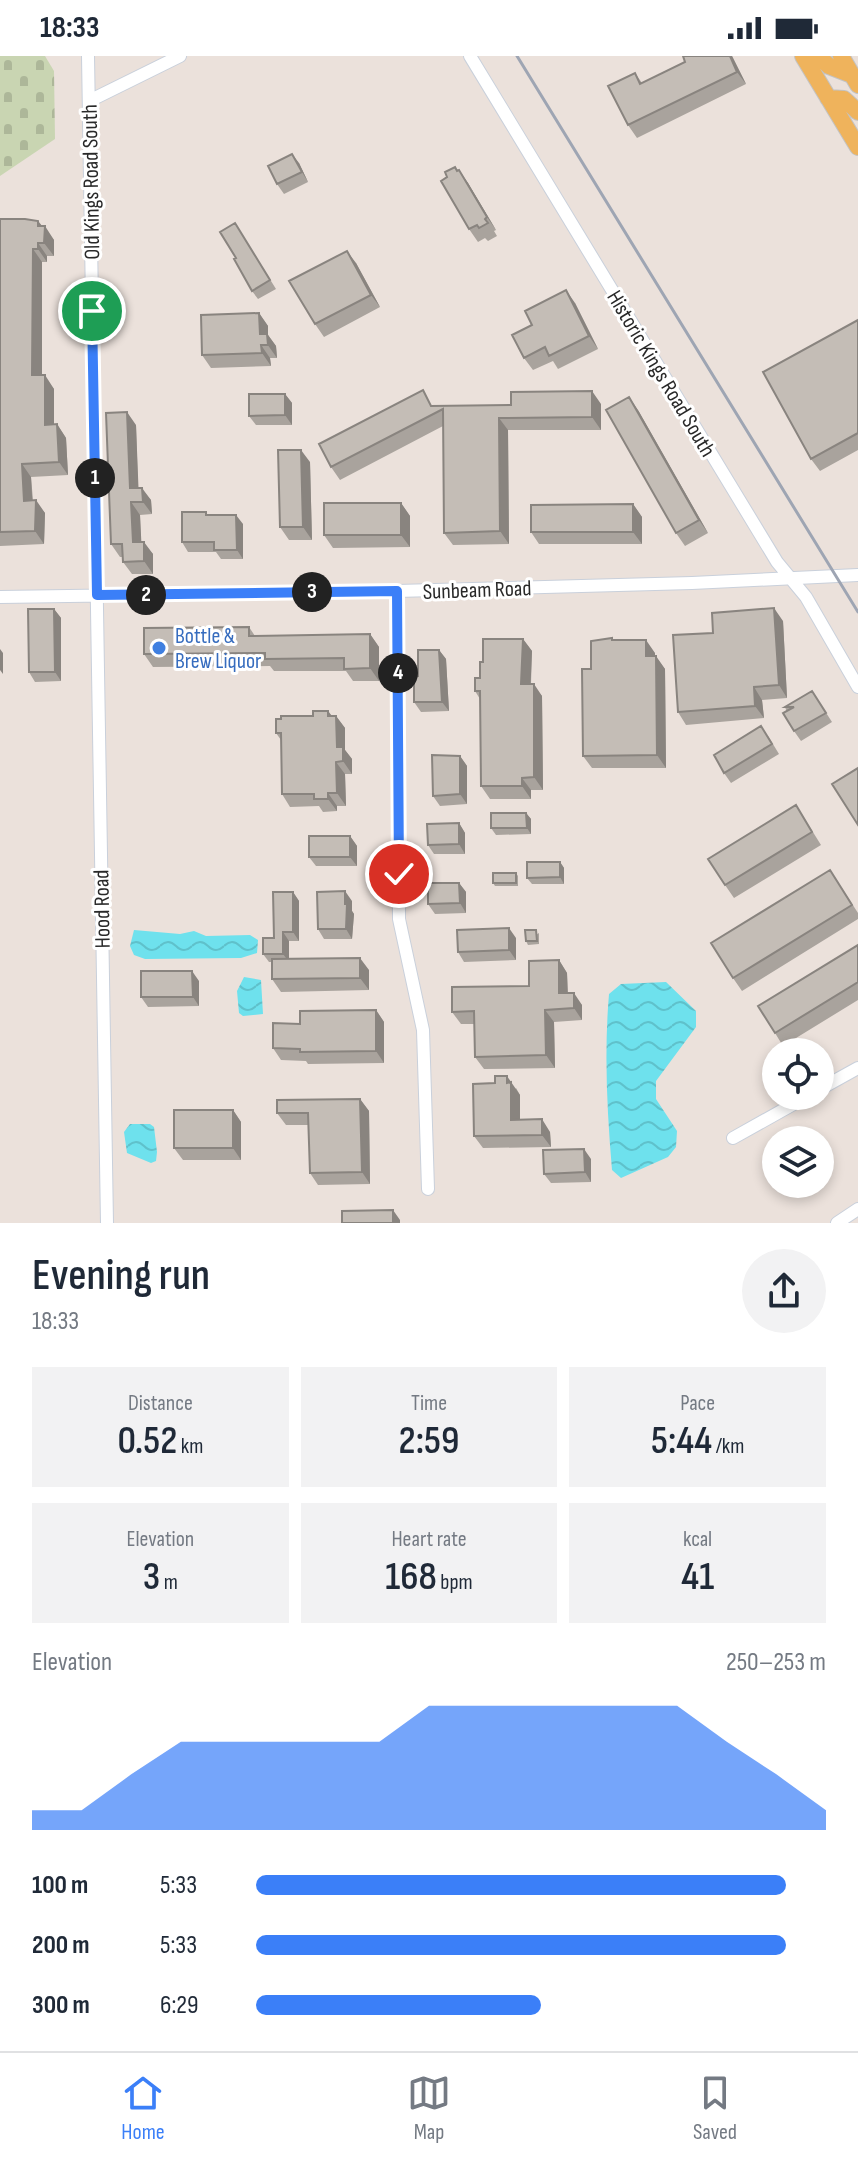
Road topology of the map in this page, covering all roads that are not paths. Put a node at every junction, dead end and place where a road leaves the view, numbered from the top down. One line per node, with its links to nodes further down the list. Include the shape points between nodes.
1 (88, 56): 9 (street, Old Kings Road South)
2 (180, 56): 9 (street)
3 (470, 56): 13 (street, Historic Kings Road South)
4 (803, 56): 8 (main road)
5 (818, 56): 7 (main road)
6 (841, 56): 7 (main road)
7 (855, 80)
8 (828, 98): 10 (main road, via 844,99); 11 (main road)
9 (89, 101): 15 (street, Old Kings Road South)
10 (858, 112)
11 (858, 147)
12 (858, 575): 13 (street, Sunbeam Road)
13 (791, 579): 14 (street, Sunbeam Road); 17 (street, Historic Kings Road South)
14 (397, 591): 15 (street, Sunbeam Road); 22 (street, via 399,919 423,1030)
15 (97, 595): 16 (street, Sunbeam Road); 24 (street, Hood Road)
16 (0, 597)
17 (858, 687)
18 (858, 1068): 19 (street)
19 (834, 1081)
20 (783, 1110): 21 (street)
21 (733, 1138)
22 (428, 1189)
23 (858, 1209): 25 (street)
24 (107, 1223)
25 (837, 1223)

